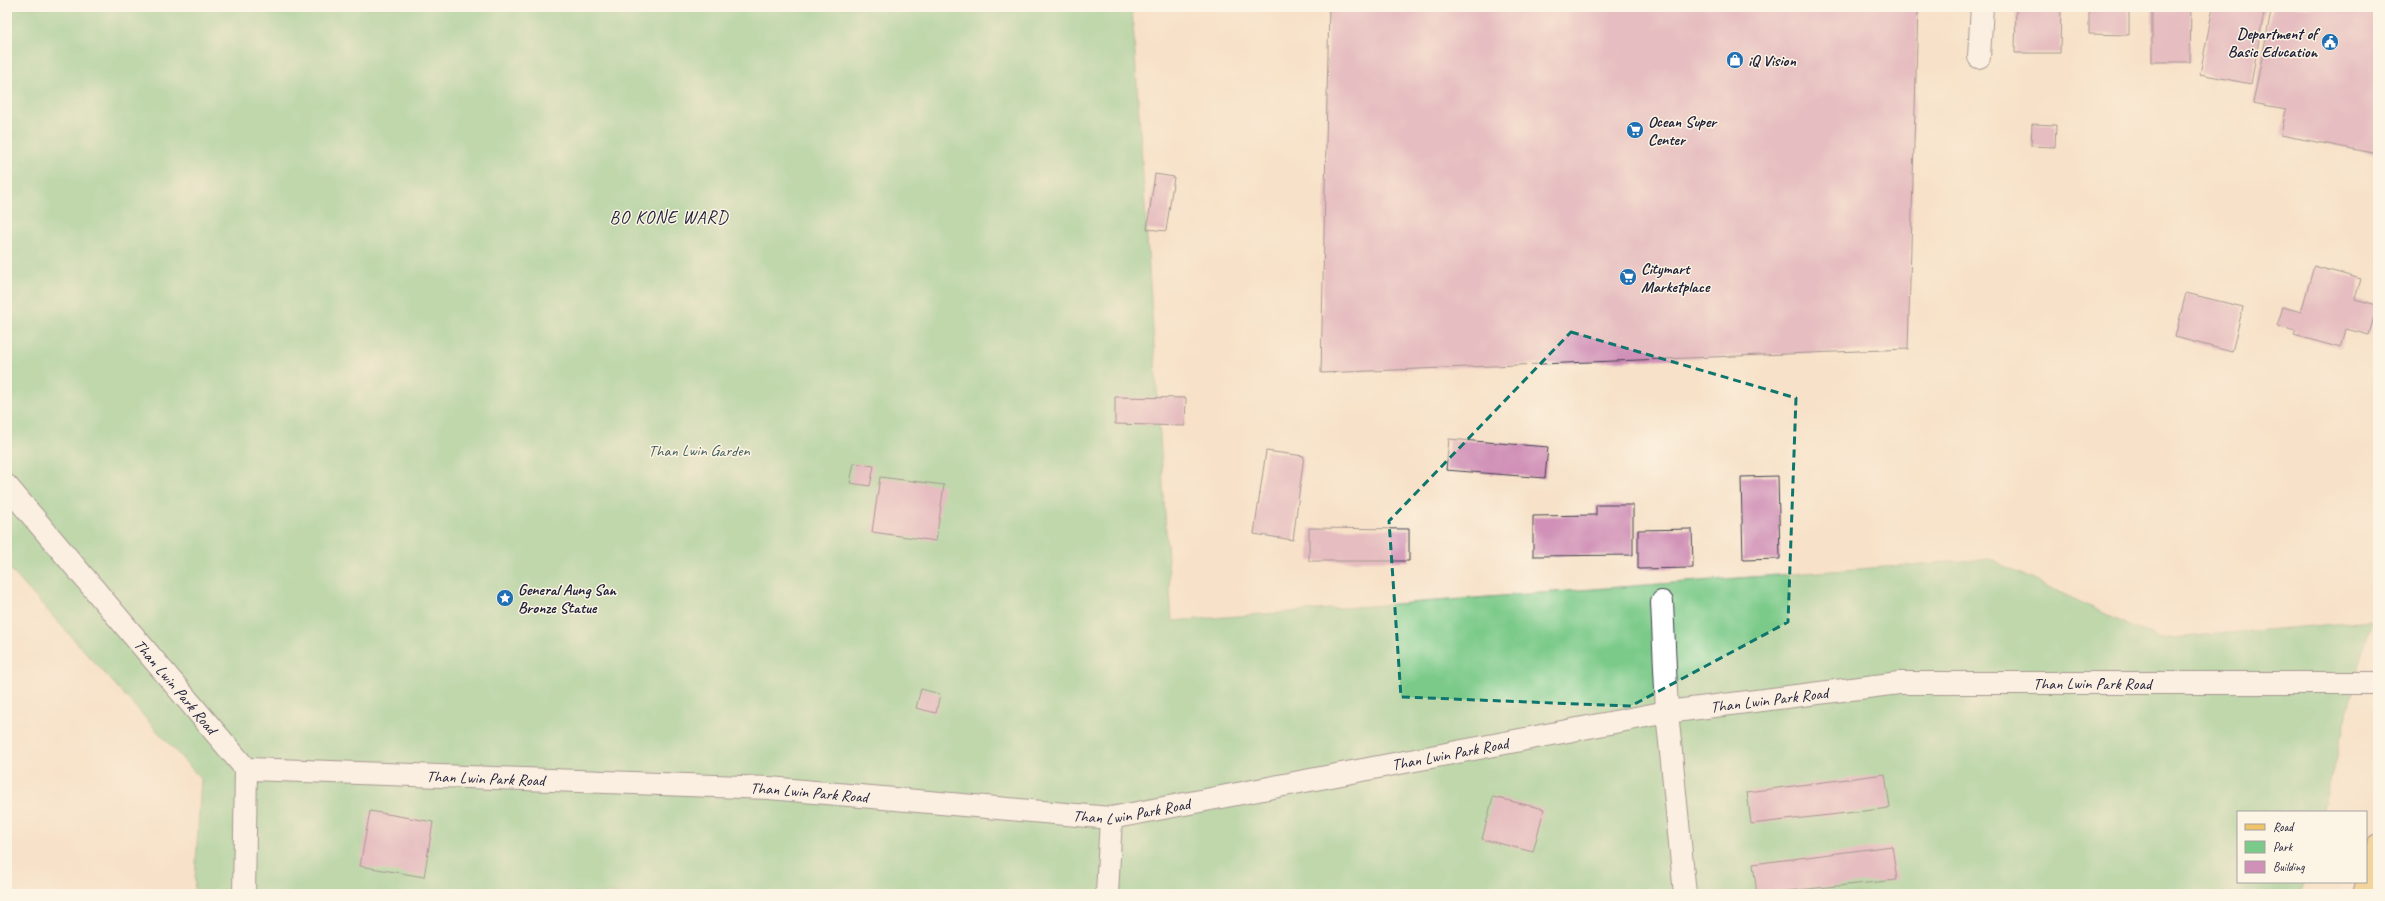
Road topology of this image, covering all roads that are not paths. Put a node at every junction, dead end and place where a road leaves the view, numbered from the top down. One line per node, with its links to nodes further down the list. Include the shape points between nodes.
1 (1982, 7): 2 (street)
2 (1979, 57)
3 (7, 486): 7 (street, Than Lwin Park Road)
4 (1662, 602): 6 (street)
5 (2378, 683): 6 (street, Than Lwin Park Road, via 1899,683)
6 (1667, 712): 8 (street, Than Lwin Park Road); 12 (street)
7 (246, 769): 8 (street, Than Lwin Park Road, via 769,788); 10 (street)
8 (1111, 818): 11 (street)
9 (2378, 845): 13 (main road)
10 (244, 894)
11 (1107, 894)
12 (1685, 894)
13 (2364, 894)

